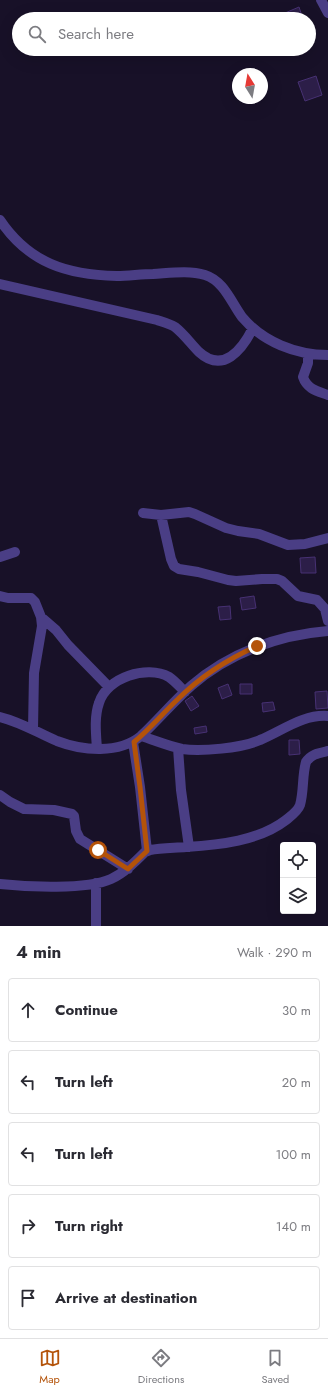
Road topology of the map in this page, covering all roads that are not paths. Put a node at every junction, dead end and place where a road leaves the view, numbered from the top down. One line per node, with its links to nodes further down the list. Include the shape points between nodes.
1 (321, 0): 2 (street)
2 (328, 13)
3 (0, 220): 5 (street, via 22,247 33,255 76,272 118,276 194,273 210,277 221,285 242,317)
4 (0, 284): 5 (street, via 174,326 200,353 217,362 234,354)
5 (253, 328): 6 (street, via 278,344)
6 (308, 354): 7 (street); 8 (street, via 303,377 306,384)
7 (328, 354)
8 (328, 395)
9 (143, 513): 10 (street)
10 (161, 515): 11 (street, via 189,512 226,528 259,534 288,545); 16 (street, via 174,566 236,581 277,579 298,596 317,600 324,609)
11 (328, 538)
12 (15, 552): 13 (street)
13 (0, 557)
14 (0, 596): 15 (street, via 31,598)
15 (41, 617): 18 (street); 22 (street, via 42,626 34,673)
16 (328, 621)
17 (328, 631): 19 (street, via 257,646 231,658)
18 (109, 687): 19 (street, via 127,676 145,673 169,677); 25 (street, via 99,703)
19 (185, 692): 23 (street)
20 (328, 716): 24 (street, via 302,720 259,741 245,744 210,749)
21 (0, 717): 22 (street)
22 (33, 729): 25 (street, via 69,745)
23 (137, 739): 24 (street); 25 (street, via 119,747); 29 (street)
24 (178, 748): 28 (street)
25 (97, 749)
26 (328, 751): 28 (street, via 308,757 300,805 281,824 248,838)
27 (0, 795): 30 (street, via 24,808 72,814 80,839)
28 (189, 847): 29 (street)
29 (147, 851): 30 (street)
30 (128, 869): 32 (street)
31 (0, 884): 32 (street)
32 (96, 884): 33 (street)
33 (96, 926)

